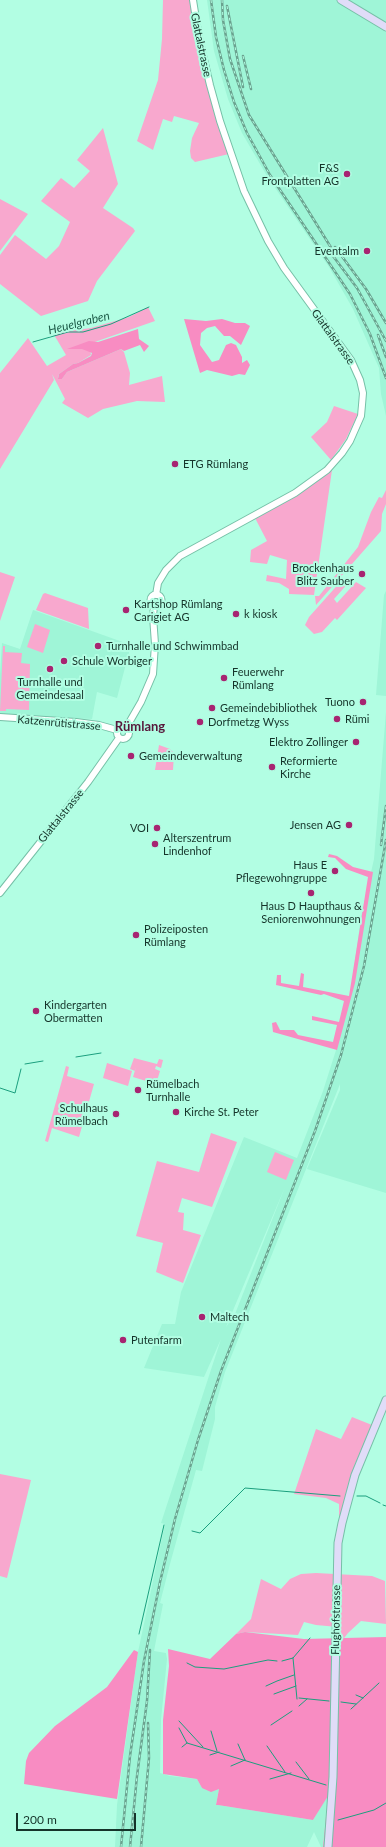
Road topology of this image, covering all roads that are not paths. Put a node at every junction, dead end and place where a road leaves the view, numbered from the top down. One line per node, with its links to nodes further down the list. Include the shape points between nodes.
1 (193, 0): 5 (street, Glattalstrasse, via 210,85 244,191 284,268 351,360 363,393 361,416 350,441 327,470 295,493 180,556 166,570 158,583 156,595 160,596 161,602 154,606 155,644 152,674 141,702)
2 (341, 0): 3 (main road)
3 (386, 27)
4 (0, 717): 6 (street, Katzenrütistrasse, via 76,722)
5 (126, 728): 6 (street, via 120,727); 7 (street, via 128,736)
6 (117, 730): 7 (street)
7 (119, 738): 8 (street, Glattalstrasse, via 88,782)
8 (0, 893)
9 (386, 1400): 10 (main road, Flughofstrasse, via 354,1475 338,1543 333,1778)
10 (328, 1847)

